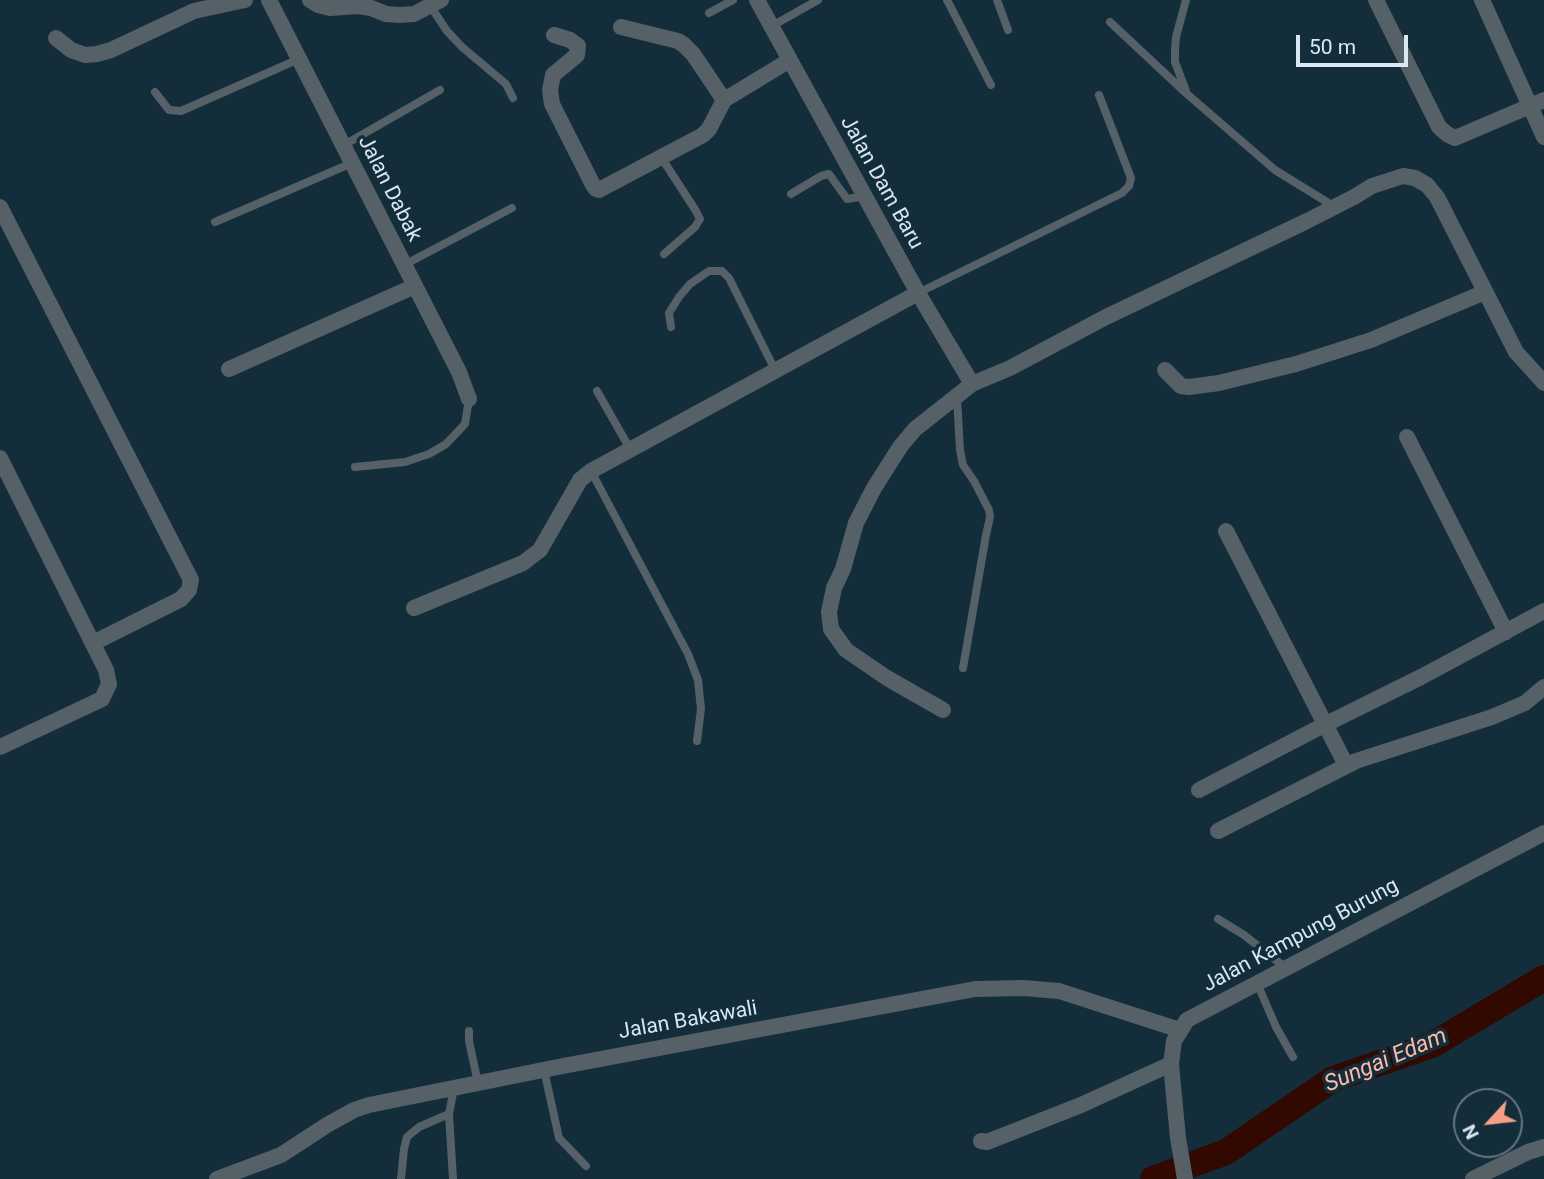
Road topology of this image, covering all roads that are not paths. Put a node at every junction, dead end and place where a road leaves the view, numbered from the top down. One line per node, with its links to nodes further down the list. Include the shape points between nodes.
1 (245, 0): 19 (street, via 194,11 97,54 71,50)
2 (269, 0): 20 (street, Jalan Dabak)
3 (310, 0): 12 (street, via 330,8 358,6 386,15 414,14)
4 (733, 0): 13 (lane)
5 (757, 0): 15 (street, Jalan Dam Baru)
6 (818, 0): 15 (lane)
7 (947, 0): 22 (lane)
8 (997, 0): 17 (lane)
9 (1186, 0): 25 (lane, via 1175,62)
10 (1376, 0): 29 (street, via 1447,134 1455,138)
11 (1482, 0): 29 (street)
12 (436, 3): 27 (lane, via 447,31 506,83)
13 (709, 13)
14 (1110, 22): 25 (lane)
15 (772, 26): 21 (street, Jalan Dam Baru)
16 (621, 27): 28 (street, via 684,45)
17 (1008, 30)
18 (554, 35): 32 (street, via 578,46 577,55 553,75 550,90 552,104 596,189)
19 (56, 38)
20 (299, 59): 24 (lane, via 181,111 169,110); 31 (street, Jalan Dabak)
21 (790, 60): 28 (street); 35 (street, Jalan Dam Baru)
22 (991, 85)
23 (440, 90): 31 (lane)
24 (155, 92)
25 (1187, 93): 36 (lane, via 1275,170)
26 (1099, 95): 44 (lane, via 1131,178 1129,186)
27 (513, 98)
28 (724, 100): 32 (street, via 709,130)
29 (1537, 103): 30 (street)
30 (1544, 136)
31 (344, 145): 33 (street, Jalan Dabak)
32 (661, 157): 40 (lane, via 700,219)
33 (352, 163): 39 (lane); 41 (street, Jalan Dabak)
34 (791, 194): 35 (lane, via 829,174 847,199)
35 (865, 196): 44 (street, Jalan Dam Baru)
36 (1335, 206): 43 (street, via 1372,186 1403,176 1415,178 1437,197); 50 (street)
37 (0, 207): 63 (street, via 191,580 181,599)
38 (512, 208): 41 (lane)
39 (215, 222)
40 (664, 254)
41 (404, 265): 42 (street, Jalan Dabak)
42 (415, 286): 46 (street); 53 (street, Jalan Dabak)
43 (1485, 292): 48 (street, via 1371,340 1219,383 1181,386); 49 (street, via 1516,352)
44 (918, 293): 47 (street); 50 (street, Jalan Dam Baru)
45 (671, 327): 47 (lane, via 669,313 690,284 709,271 722,271)
46 (229, 369)
47 (775, 370): 55 (street)
48 (1165, 370)
49 (1544, 383)
50 (972, 384): 52 (street)
51 (597, 391): 55 (lane)
52 (957, 395): 64 (lane, via 963,465 990,517); 66 (street, via 907,437 874,488 856,523 829,612 831,629 846,650)
53 (469, 399): 57 (lane, via 465,424 446,444 405,462)
54 (1407, 437): 62 (street)
55 (630, 449): 58 (street)
56 (0, 458): 63 (street)
57 (355, 467)
58 (591, 471): 60 (street, via 580,480 540,550 523,563); 68 (lane, via 688,654 698,680)
59 (1226, 531): 67 (street)
60 (414, 608)
61 (1544, 611): 62 (street)
62 (1506, 632): 67 (street)
63 (93, 643): 69 (street, via 109,684 102,699)
64 (963, 668)
65 (1544, 687): 70 (street, via 1525,703 1492,717)
66 (943, 709)
67 (1326, 724): 70 (street); 71 (street)
68 (697, 741)
69 (0, 747)
70 (1346, 765): 72 (street)
71 (1199, 790)
72 (1218, 831)
73 (1544, 833): 75 (street, Jalan Kampung Burung)
74 (1218, 919): 75 (lane)
75 (1286, 968): 76 (street, Jalan Kampung Burung)
76 (1257, 983): 77 (street, Jalan Kampung Burung, via 1186,1020); 79 (lane)
77 (1180, 1030): 80 (street); 81 (street, Jalan Bakawali, via 1059,991 975,989)
78 (469, 1031): 82 (lane)
79 (1293, 1057)
80 (1171, 1064): 85 (street, via 1081,1105 987,1142); 91 (street)
81 (544, 1070): 82 (street, Jalan Bakawali); 87 (lane, via 559,1138)
82 (478, 1083): 83 (street, Jalan Bakawali)
83 (454, 1088): 84 (lane); 88 (street, Jalan Bakawali, via 354,1110 281,1155)
84 (449, 1114): 89 (lane, via 407,1137); 90 (lane)
85 (981, 1140)
86 (1544, 1147): 92 (street)
87 (586, 1166)
88 (217, 1179)
89 (401, 1179)
90 (453, 1179)
91 (1185, 1179)
92 (1473, 1179)

